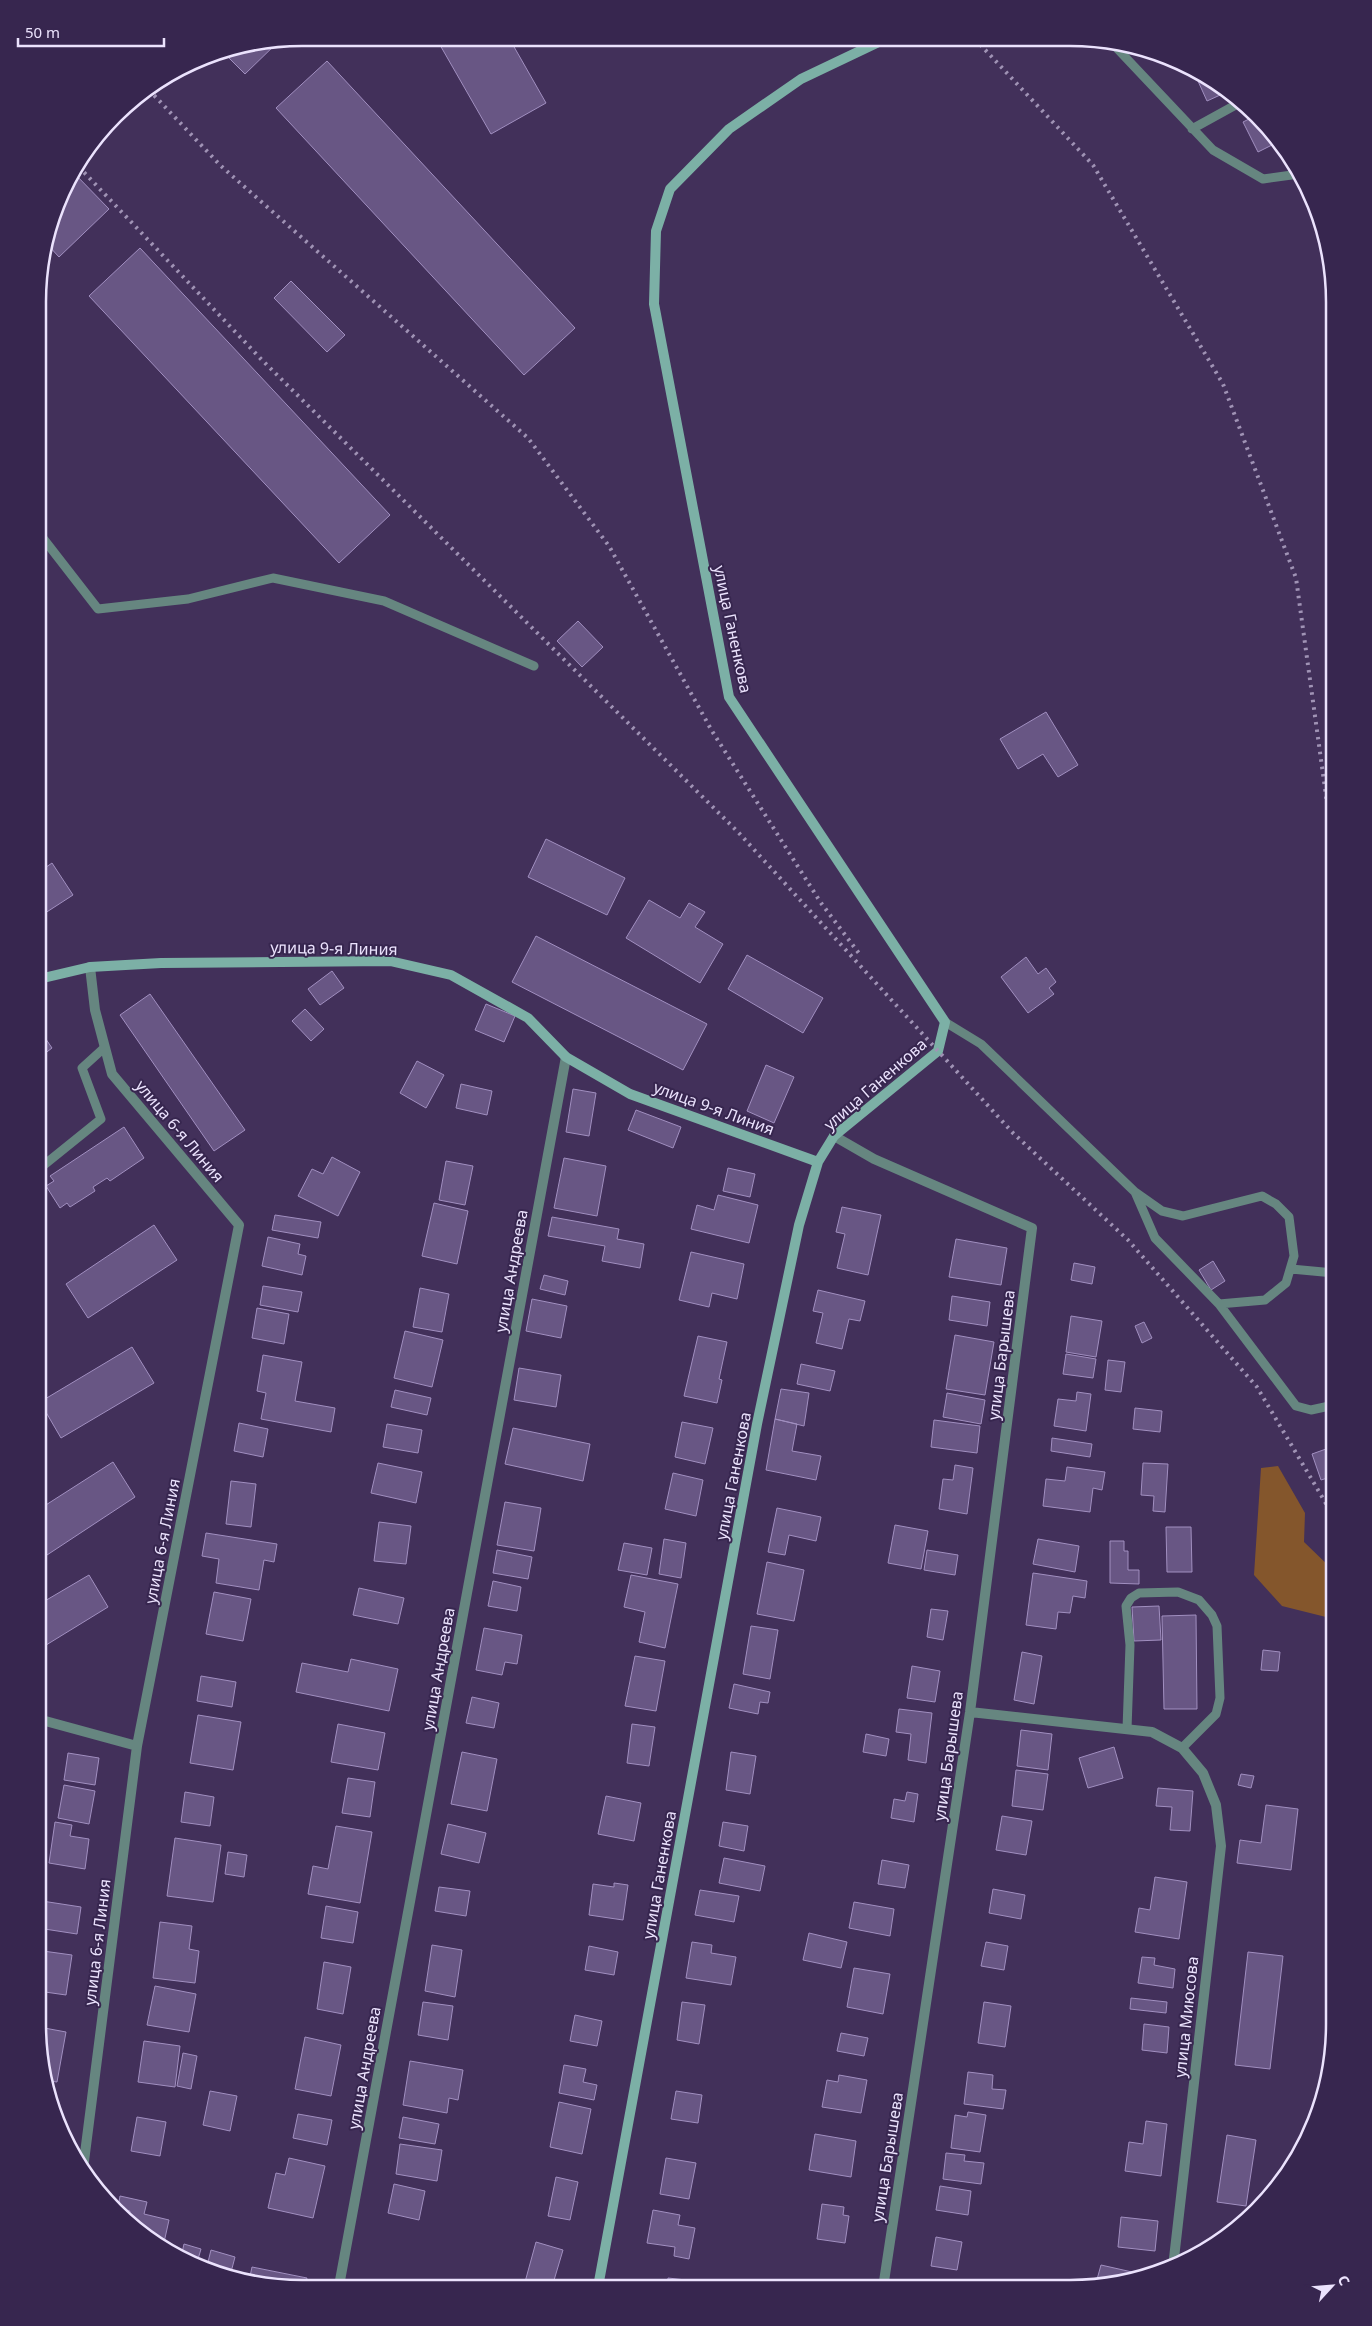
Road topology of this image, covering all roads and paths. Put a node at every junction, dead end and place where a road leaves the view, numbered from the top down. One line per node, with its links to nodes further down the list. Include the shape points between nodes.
1 (870, 46): 10 (street, улица Ганенкова, via 801,79 729,129 670,189 656,231 654,304 729,696)
2 (1119, 51): 4 (lane)
3 (1234, 106): 4 (lane)
4 (1192, 128): 5 (lane, via 1213,150 1263,179)
5 (1292, 175)
6 (46, 542): 7 (lane, via 98,609 188,599 273,578 384,602)
7 (534, 666)
8 (90, 967): 9 (street, улица 9-я Линия); 11 (street, улица 6-я Линия); 12 (street, улица 9-я Линия, via 161,962 390,961 451,975 528,1018)
9 (46, 976)
10 (945, 1022): 13 (street, улица Ганенкова, via 938,1051); 16 (lane, via 981,1044)
11 (104, 1048): 15 (lane, via 82,1068 101,1119); 24 (street, улица 6-я Линия, via 112,1074 239,1225)
12 (566, 1057): 14 (street, улица 9-я Линия, via 630,1094); 28 (street, улица Андреева)
13 (834, 1136): 14 (street, улица Ганенкова); 21 (street, улица Барышева, via 874,1159 1032,1228)
14 (818, 1162): 29 (street, улица Ганенкова, via 799,1225 757,1424)
15 (46, 1163)
16 (1135, 1192): 17 (lane, via 1162,1211 1183,1216 1262,1196 1289,1217 1294,1256); 19 (lane, via 1155,1238)
17 (1291, 1269): 18 (lane); 19 (lane, via 1286,1283 1266,1300)
18 (1326, 1272)
19 (1219, 1304): 20 (lane, via 1296,1406 1312,1410)
20 (1326, 1407)
21 (970, 1712): 23 (street); 30 (street, улица Барышева)
22 (46, 1721): 24 (street)
23 (1127, 1729): 25 (street, via 1152,1732); 25 (lane, via 1130,1645 1126,1606 1140,1593 1178,1592 1198,1600 1217,1626 1220,1698 1216,1714)
24 (137, 1746): 26 (street, улица 6-я Линия)
25 (1182, 1748): 27 (street, улица Миюсова, via 1203,1773 1216,1805 1221,1846)
26 (84, 2158)
27 (1174, 2257)
28 (340, 2280)
29 (599, 2280)
30 (884, 2280)

